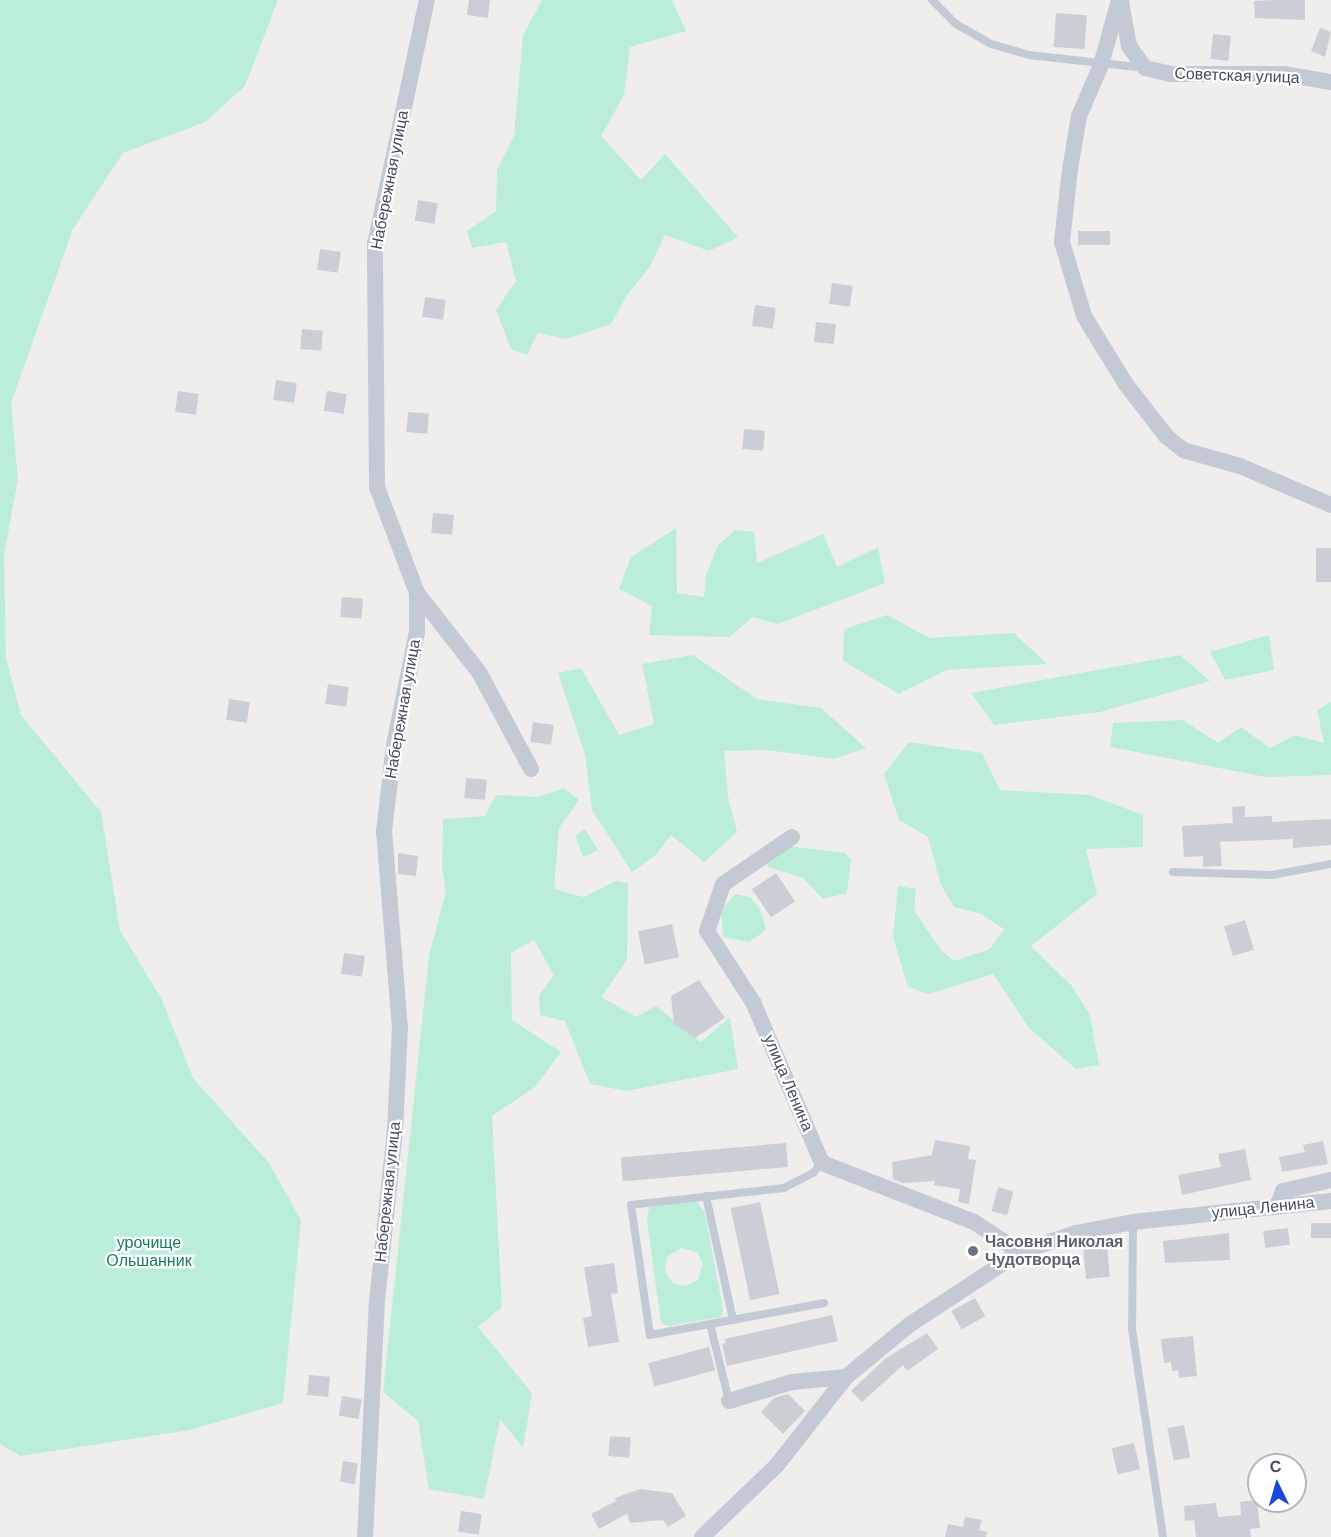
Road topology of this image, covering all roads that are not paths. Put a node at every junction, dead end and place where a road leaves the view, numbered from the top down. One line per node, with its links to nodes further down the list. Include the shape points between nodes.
1 (427, 0): 8 (street, Набережная улица, via 375,244 376,487)
2 (932, 0): 4 (lane, via 956,24 991,44 1029,55)
3 (1120, 0): 4 (street); 5 (street, via 1129,46)
4 (1101, 65): 5 (lane); 7 (street, via 1079,116 1062,242 1084,316 1125,383 1166,436 1183,450 1240,466)
5 (1145, 68): 6 (street, Советская улица, via 1170,74 1284,74)
6 (1331, 82)
7 (1331, 505)
8 (417, 593): 9 (street, via 479,672); 25 (street, Набережная улица, via 413,663 394,746 384,832 400,1029 395,1130 377,1301)
9 (531, 769)
10 (792, 837): 13 (street, улица Ленина, via 723,884 707,931 753,1002)
11 (1331, 864): 12 (lane, via 1272,875)
12 (1173, 872)
13 (822, 1163): 15 (lane, via 798,1183 784,1188); 19 (street, via 974,1222)
14 (1331, 1180): 17 (street, via 1283,1191)
15 (706, 1196): 21 (lane); 22 (lane, via 631,1205 651,1335)
16 (1331, 1201): 17 (street, улица Ленина)
17 (1277, 1207): 18 (street, улица Ленина)
18 (1133, 1222): 19 (street, улица Ленина, via 1076,1233); 27 (lane, via 1132,1329)
19 (1020, 1252): 23 (street, улица Ленина, via 909,1325)
20 (824, 1303): 21 (lane)
21 (733, 1320): 22 (lane)
22 (710, 1324): 24 (lane)
23 (846, 1377): 24 (street, via 792,1382); 26 (street, улица Ленина, via 777,1465)
24 (729, 1401)
25 (365, 1537)
26 (702, 1537)
27 (1163, 1537)

